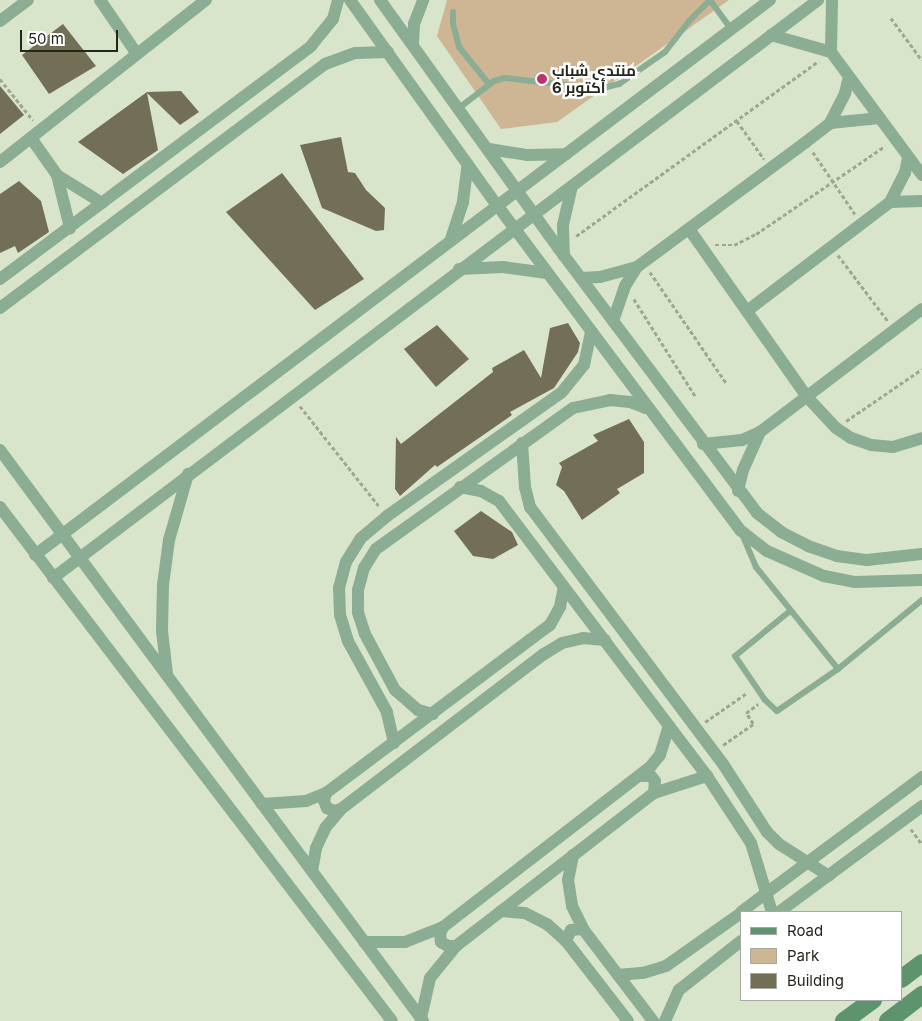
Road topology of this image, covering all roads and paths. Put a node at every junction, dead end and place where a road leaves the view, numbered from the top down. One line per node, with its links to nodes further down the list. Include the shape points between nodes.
1 (28, 0): 14 (street)
2 (100, 0): 21 (street)
3 (206, 0): 21 (street)
4 (338, 0): 18 (street, via 333,19)
5 (350, 0): 19 (street)
6 (380, 0): 17 (street)
7 (423, 0): 17 (street, via 414,24)
8 (710, 0): 15 (lane); 26 (lane, via 666,52 619,84 599,89 505,78)
9 (770, 0): 15 (street)
10 (818, 0): 16 (street)
11 (832, 0): 20 (street)
12 (453, 12): 26 (lane, via 459,47)
13 (891, 18): 22 (path)
14 (0, 21)
15 (731, 29): 35 (street)
16 (771, 35): 20 (street); 43 (street)
17 (413, 44): 27 (street)
18 (311, 46): 23 (street); 47 (street)
19 (388, 52): 23 (street, via 356,53); 38 (street)
20 (831, 52): 24 (street); 29 (path)
21 (138, 54): 31 (street)
22 (922, 60)
23 (325, 64): 64 (street)
24 (849, 77): 28 (street); 30 (street)
25 (0, 79): 31 (path)
26 (489, 84): 27 (lane)
27 (459, 108): 34 (street)
28 (880, 118): 30 (street); 32 (street)
29 (737, 121): 39 (path); 57 (path)
30 (830, 123): 33 (street)
31 (36, 134): 37 (street); 40 (street)
32 (895, 139): 36 (street); 42 (path)
33 (806, 142): 39 (street); 42 (path)
34 (489, 149): 35 (street, via 527,155); 44 (street)
35 (566, 154): 44 (street)
36 (908, 157): 41 (street); 46 (street, via 905,173)
37 (0, 162)
38 (468, 164): 48 (street); 54 (street, via 463,202)
39 (770, 169): 53 (street)
40 (57, 175): 47 (street); 51 (street)
41 (922, 175)
42 (833, 182): 50 (path); 55 (path, via 756,234 734,245)
43 (572, 186): 49 (street); 57 (street, via 564,219)
44 (516, 191): 48 (street); 49 (street)
45 (922, 201): 46 (street)
46 (890, 202): 50 (street)
47 (102, 203): 51 (street)
48 (497, 205): 52 (street); 54 (street)
49 (533, 214): 52 (street); 57 (street)
50 (862, 224): 56 (street)
51 (70, 228): 62 (street)
52 (514, 228): 59 (street); 60 (street)
53 (689, 229): 55 (street); 58 (street)
54 (451, 239): 92 (street)
55 (701, 246): 66 (street)
56 (832, 247): 66 (street); 68 (path)
57 (564, 251): 61 (street)
58 (640, 265): 61 (street, via 600,277); 63 (street); 71 (path)
59 (459, 269): 60 (street, via 503,267); 73 (street)
60 (547, 273): 69 (street)
61 (581, 278): 67 (street)
62 (0, 279)
63 (625, 286): 67 (street); 74 (path)
64 (0, 308)
65 (922, 309): 68 (street)
66 (748, 311): 75 (street)
67 (613, 321): 82 (street)
68 (895, 330): 75 (street)
69 (591, 332): 72 (street, via 584,365); 77 (street)
70 (922, 368): 78 (path)
71 (727, 384)
72 (562, 392): 76 (street, via 574,395); 89 (street)
73 (292, 395): 84 (street); 89 (path)
74 (696, 397)
75 (807, 397): 78 (street); 79 (street)
76 (573, 408): 77 (street, via 610,400); 81 (street)
77 (647, 408): 91 (street)
78 (836, 428): 80 (street, via 871,445 893,447)
79 (760, 432): 82 (street, via 732,442); 86 (street, via 745,464)
80 (922, 438)
81 (522, 443): 85 (street); 88 (street, via 525,487)
82 (703, 444): 86 (street)
83 (0, 450): 92 (street)
84 (188, 474): 95 (street); 105 (street, via 171,532 163,585 162,631)
85 (460, 487): 90 (street, via 481,491); 106 (street, via 382,544 364,568 358,590 358,612 365,634)
86 (738, 491): 94 (street, via 763,517 808,546 837,556 867,560)
87 (0, 506): 93 (street)
88 (530, 506): 90 (street, via 517,505); 112 (street)
89 (387, 516): 107 (street, via 361,538 346,562 339,588 340,615 348,641)
90 (513, 517): 98 (street)
91 (740, 530): 97 (street, via 767,551 824,576 854,582); 100 (lane, via 756,567)
92 (62, 535): 93 (street); 95 (street)
93 (35, 554): 96 (street)
94 (922, 554)
95 (79, 558): 96 (street); 105 (street)
96 (52, 578): 149 (street)
97 (922, 580)
98 (564, 587): 101 (street, via 550,625); 102 (street)
99 (922, 600): 104 (lane)
100 (790, 612): 104 (lane); 108 (lane, via 735,656)
101 (534, 638): 103 (street, via 546,642); 110 (street)
102 (605, 640): 103 (street, via 583,638 569,641); 111 (street)
103 (544, 654): 122 (street)
104 (838, 669): 109 (lane, via 782,710 772,709)
105 (167, 676): 120 (street)
106 (388, 677): 107 (street, via 389,682 381,690); 110 (street, via 405,702)
107 (372, 684): 113 (street, via 387,712)
108 (755, 686): 109 (lane); 112 (path)
109 (765, 700): 114 (path, via 746,713 753,724)
110 (433, 714): 113 (street)
111 (669, 726): 115 (street, via 660,754); 116 (street)
112 (696, 728): 114 (street)
113 (394, 742): 118 (street)
114 (713, 752): 124 (street)
115 (639, 776): 119 (street, via 651,776 655,781); 137 (street)
116 (707, 776): 119 (street); 125 (street)
117 (922, 777): 128 (street)
118 (326, 793): 120 (street, via 306,801); 122 (street, via 324,801 327,808)
119 (654, 793): 127 (street)
120 (262, 804): 129 (street)
121 (922, 806): 123 (street)
122 (341, 809): 129 (street, via 326,827 316,848)
123 (904, 820): 126 (path); 130 (street)
124 (767, 832): 125 (street, via 764,844 758,846); 128 (street)
125 (751, 842): 131 (street)
126 (922, 844)
127 (573, 855): 132 (street); 138 (street, via 568,880 572,906)
128 (808, 862): 130 (street); 131 (street)
129 (312, 871): 141 (street)
130 (829, 876): 135 (street)
131 (766, 894): 133 (street); 134 (street)
132 (501, 911): 139 (street, via 525,913 547,924); 142 (street)
133 (742, 911)
134 (772, 911)
135 (780, 911)
136 (740, 913): 144 (street, via 666,966 643,973)
137 (443, 927): 141 (street, via 405,942); 142 (street, via 441,942)
138 (583, 929): 139 (street, via 571,930); 144 (street)
139 (566, 941): 150 (street)
140 (740, 941): 152 (street, via 678,990)
141 (364, 942): 148 (street)
142 (456, 946): 148 (street, via 430,978)
143 (922, 963): 145 (main road)
144 (618, 975): 151 (street)
145 (902, 978)
146 (922, 996): 154 (main road)
147 (872, 1001): 153 (main road)
148 (422, 1019)
149 (392, 1021)
150 (628, 1021)
151 (653, 1021)
152 (665, 1021)
153 (844, 1021)
154 (888, 1021)

